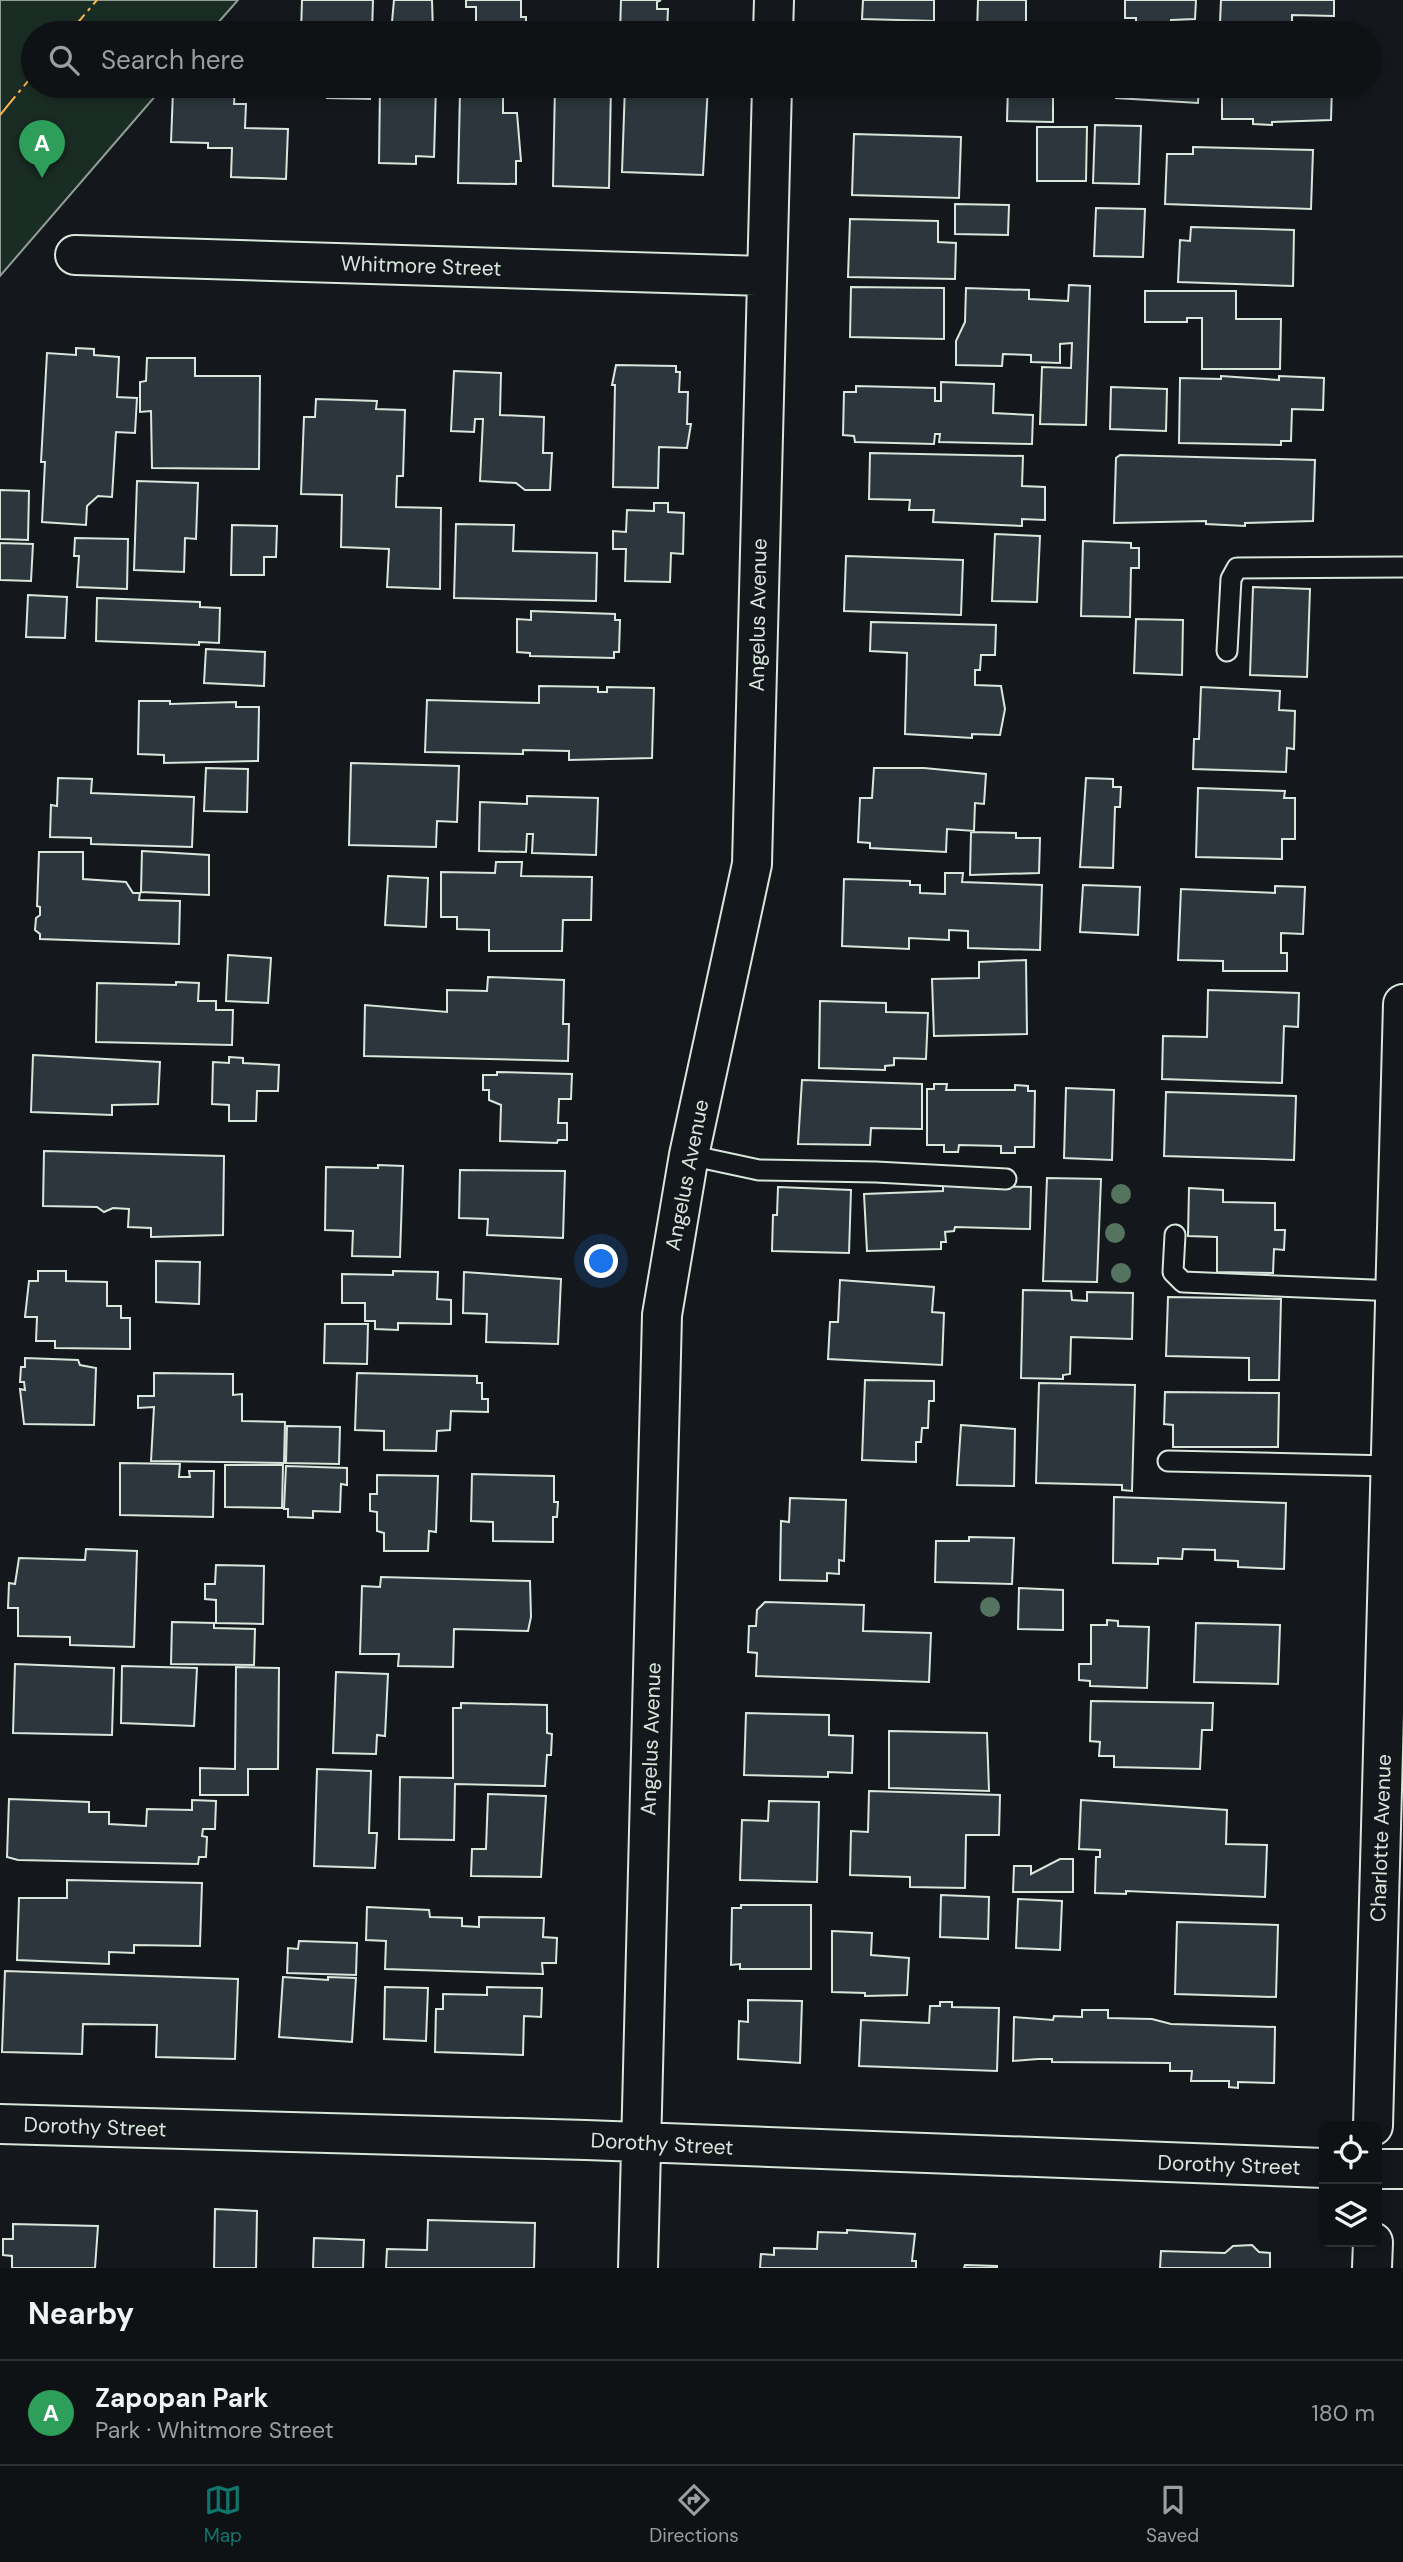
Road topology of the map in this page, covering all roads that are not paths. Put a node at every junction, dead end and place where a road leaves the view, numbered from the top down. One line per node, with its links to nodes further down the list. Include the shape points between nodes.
1 (774, 0): 2 (street)
2 (773, 21)
3 (772, 98): 5 (street, Angelus Avenue)
4 (75, 255): 5 (street, Whitmore Street)
5 (766, 276): 9 (street, Angelus Avenue, via 752,864)
6 (1403, 567): 7 (lane, via 1237,568 1231,579)
7 (1227, 650)
8 (1403, 1004): 12 (street, Charlotte Avenue)
9 (688, 1155): 10 (lane, via 759,1170); 17 (street, Angelus Avenue, via 662,1315)
10 (1006, 1179)
11 (1175, 1236): 12 (lane, via 1173,1272 1184,1282)
12 (1397, 1291): 14 (street, Charlotte Avenue)
13 (1168, 1461): 14 (lane)
14 (1392, 1466): 15 (street, Charlotte Avenue)
15 (1373, 2121)
16 (0, 2124): 17 (street, Dorothy Street)
17 (642, 2143): 18 (street, Dorothy Street); 22 (street, Angelus Avenue)
18 (1319, 2168)
19 (1382, 2169): 20 (street)
20 (1403, 2169)
21 (1373, 2247): 23 (street)
22 (638, 2268)
23 (1372, 2268)

